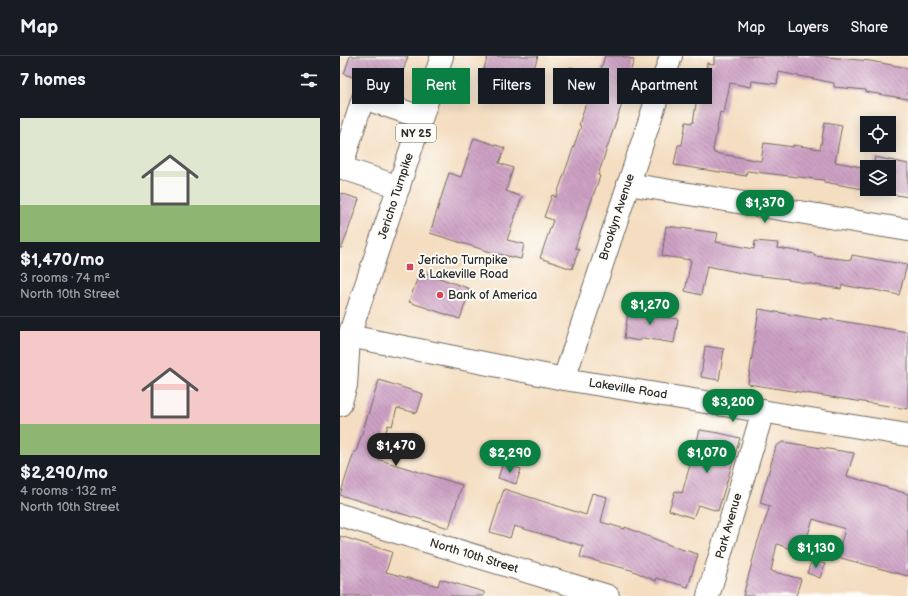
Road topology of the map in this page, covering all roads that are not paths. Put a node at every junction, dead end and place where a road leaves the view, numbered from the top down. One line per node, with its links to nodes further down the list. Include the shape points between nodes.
1 (442, 56): 3 (street, Jericho Turnpike / NY 25)
2 (671, 56): 5 (street, Brooklyn Avenue)
3 (421, 117): 4 (street, via 363,98); 6 (street, Jericho Turnpike / NY 25)
4 (341, 167): 6 (street)
5 (628, 184): 7 (street); 9 (street, Brooklyn Avenue)
6 (398, 187): 8 (street, Jericho Turnpike / NY 25)
7 (908, 230)
8 (345, 345): 9 (street, Lakeville Road); 10 (street, Jericho Turnpike / NY 25)
9 (564, 379): 11 (street, Lakeville Road)
10 (342, 391)
11 (763, 411): 12 (street, Lakeville Road); 15 (street, Park Avenue)
12 (908, 435)
13 (340, 515): 14 (street, North 10th Street)
14 (608, 596)
15 (708, 596)

